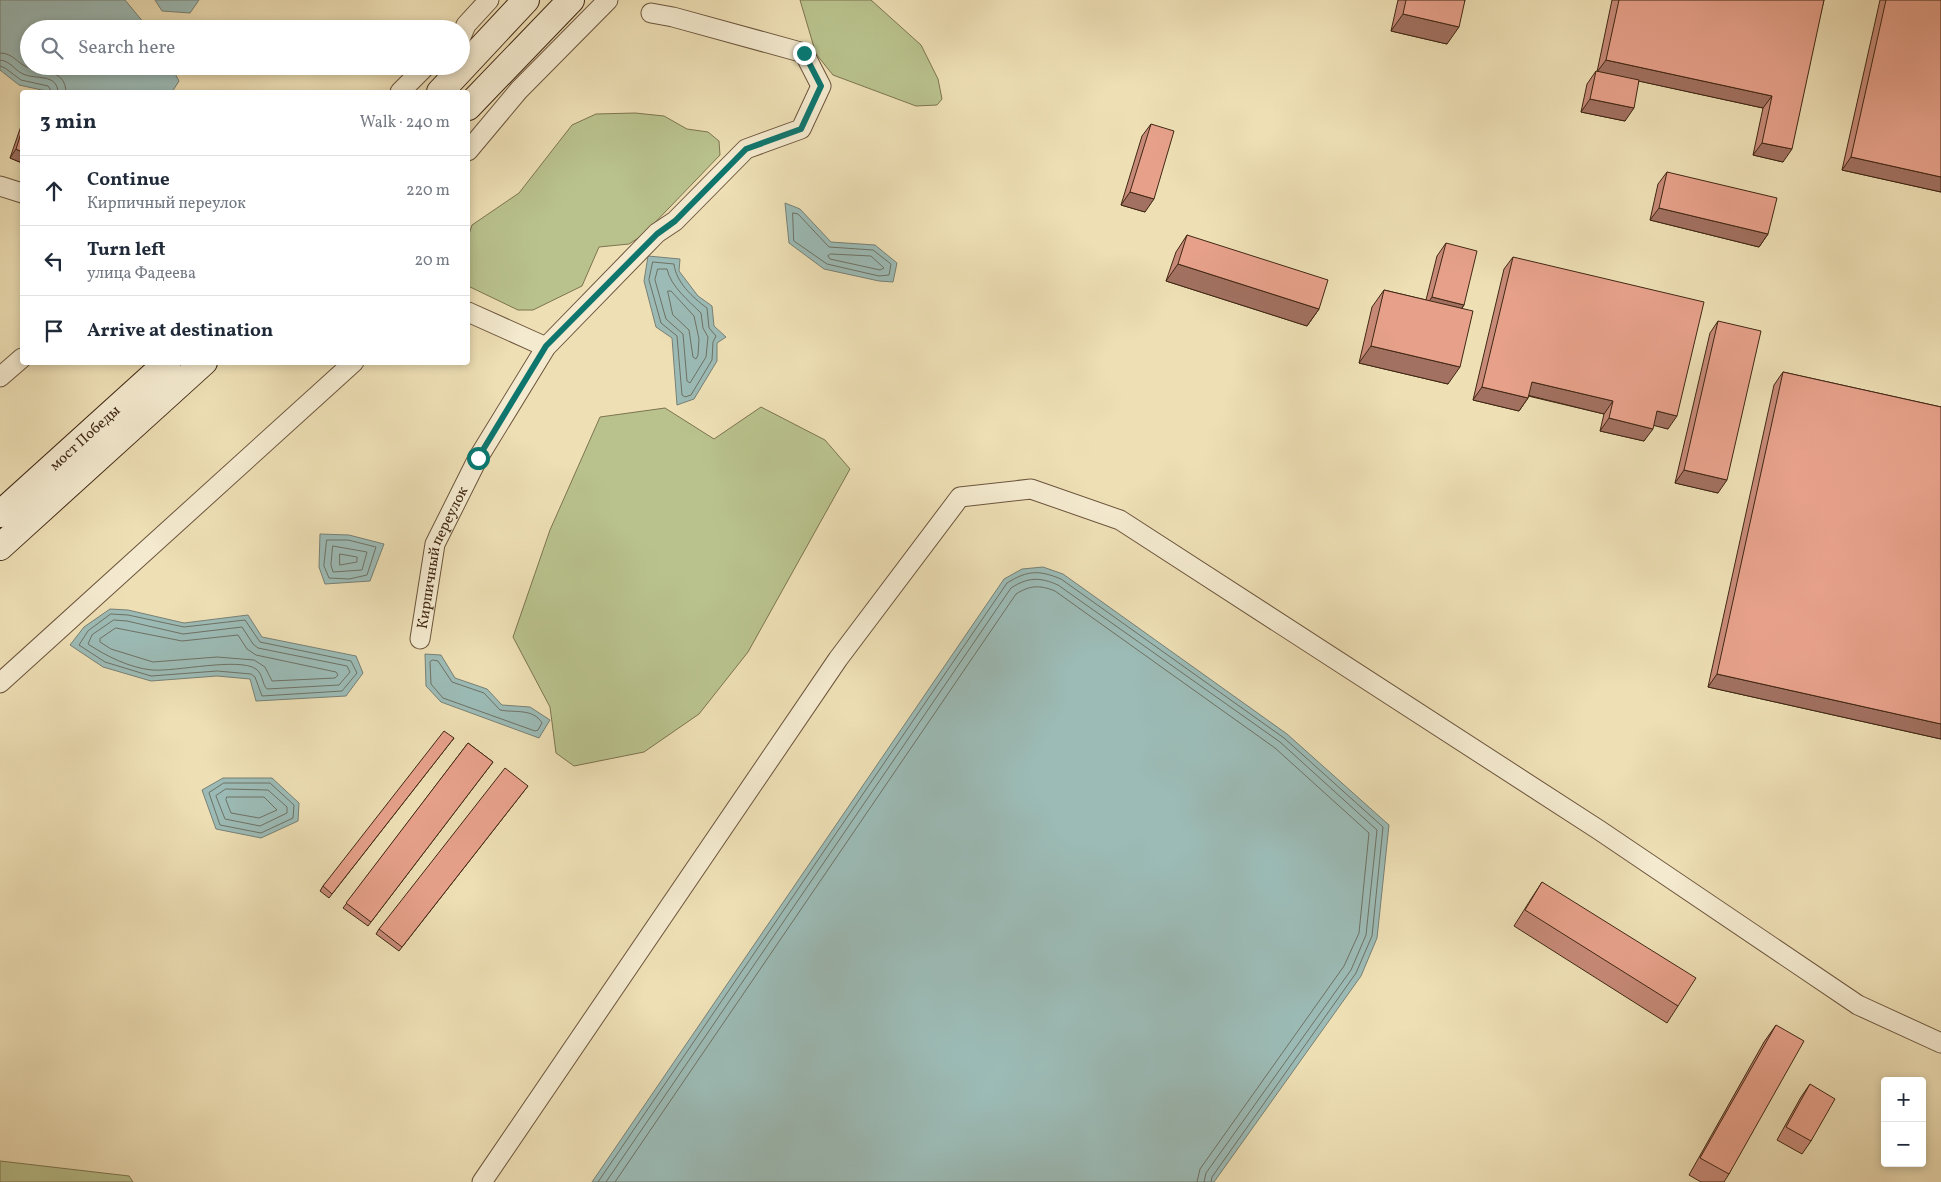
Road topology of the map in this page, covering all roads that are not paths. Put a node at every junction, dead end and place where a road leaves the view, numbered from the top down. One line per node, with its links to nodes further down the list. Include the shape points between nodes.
1 (489, 0): 6 (street)
2 (526, 0): 7 (main road)
3 (571, 0): 15 (main road)
4 (608, 0): 14 (street)
5 (651, 13): 20 (street, Кирпичный переулок, via 804,53 821,86 801,129 746,149)
6 (470, 22)
7 (470, 60)
8 (417, 75): 11 (street)
9 (447, 75): 12 (street)
10 (456, 75): 13 (main road)
11 (402, 90)
12 (441, 90)
13 (442, 90)
14 (519, 90): 15 (street); 16 (street)
15 (470, 105)
16 (470, 149)
17 (0, 186): 18 (street)
18 (20, 192)
19 (470, 313): 20 (street)
20 (546, 346): 28 (street, Кирпичный переулок, via 478,458 435,544)
21 (20, 360): 25 (street)
22 (165, 365): 26 (main road, мост Победы)
23 (348, 366): 29 (street)
24 (199, 367): 27 (main road)
25 (0, 377)
26 (0, 514)
27 (0, 547)
28 (420, 639)
29 (0, 683)
30 (1941, 1043): 31 (street, via 1858,1005 1599,830 1120,520 1030,490 960,497 838,658)
31 (482, 1182)

